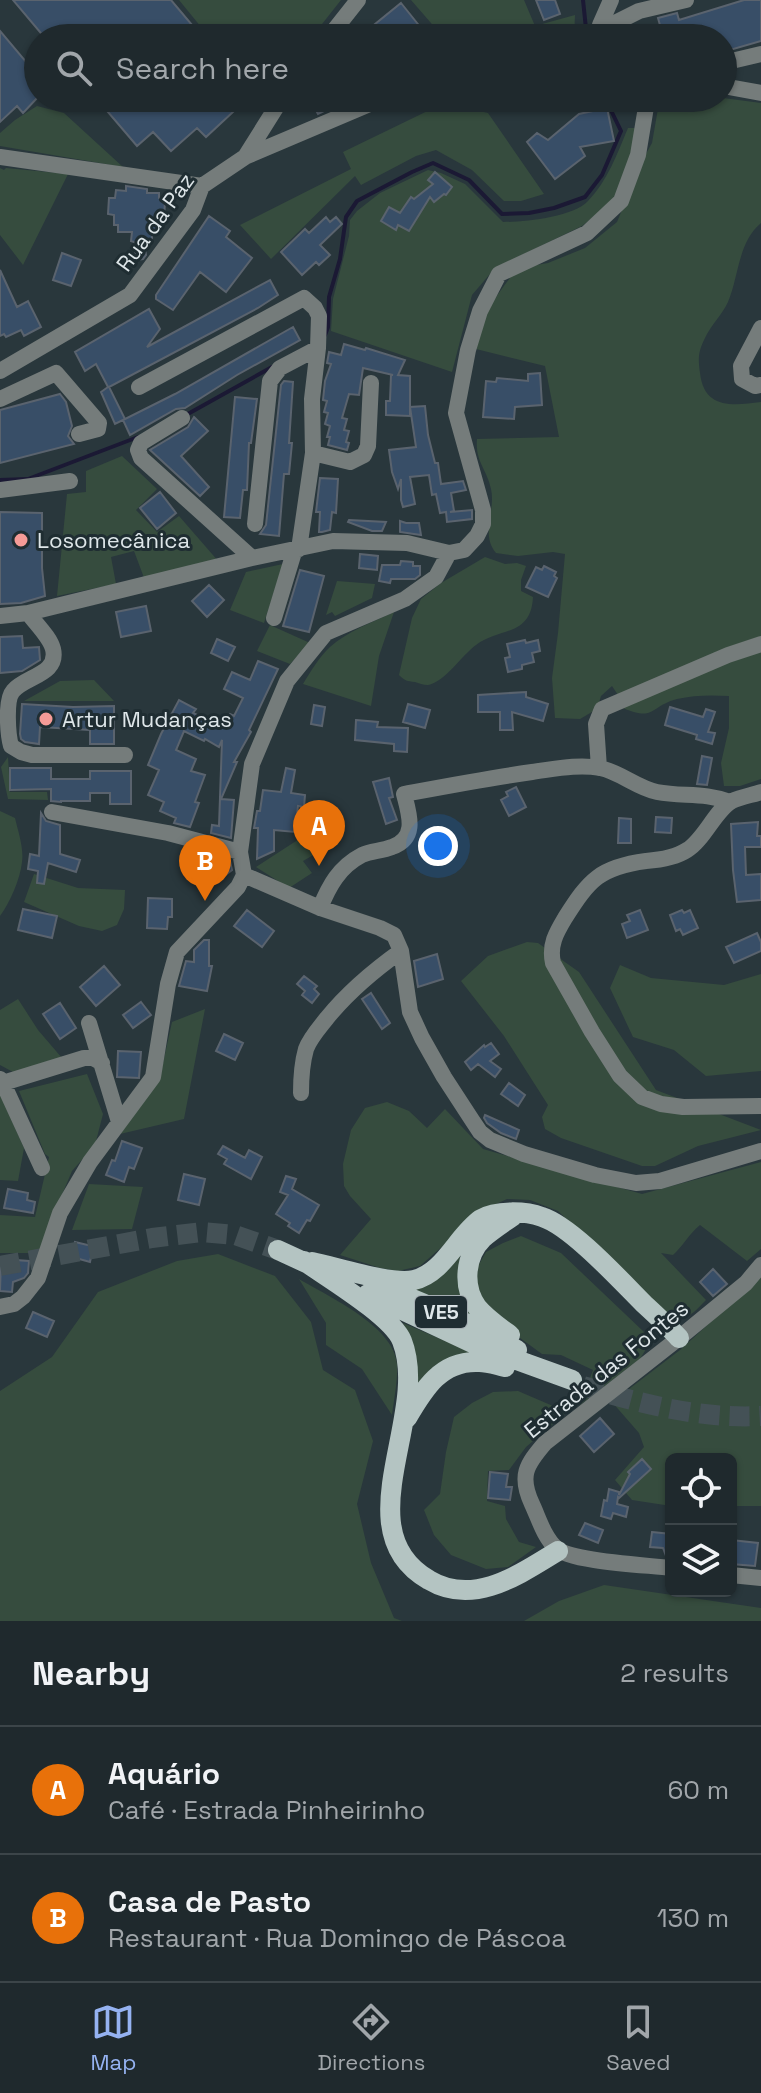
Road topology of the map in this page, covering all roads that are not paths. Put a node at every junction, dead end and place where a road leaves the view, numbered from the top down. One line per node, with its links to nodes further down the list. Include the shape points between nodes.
1 (358, 0): 4 (street)
2 (611, 0): 5 (street)
3 (686, 0): 6 (street, via 639,11)
4 (339, 24)
5 (600, 24)
6 (616, 24)
7 (761, 54): 8 (street)
8 (737, 60)
9 (737, 89): 10 (street)
10 (761, 93)
11 (273, 112): 15 (street, Rua da Paz)
12 (351, 112): 15 (street)
13 (645, 112): 31 (street, via 638,155 621,201 587,233 499,274 480,311 456,413 483,524 464,550)
14 (0, 157): 16 (street)
15 (245, 157): 16 (street, Rua da Paz)
16 (202, 186): 19 (street, Rua da Paz, via 193,210 130,295)
17 (761, 328): 21 (street, via 741,366 742,379)
18 (318, 348): 22 (street, via 319,316 304,298); 26 (street); 29 (street, via 280,368 270,381)
19 (0, 371)
20 (371, 383): 26 (street, via 364,455 350,462)
21 (761, 385)
22 (139, 387)
23 (0, 399): 25 (street, via 56,373 99,423 98,429)
24 (182, 418): 32 (street, via 141,443 141,458)
25 (79, 434)
26 (313, 453): 30 (street)
27 (70, 481): 28 (street)
28 (0, 490)
29 (255, 524)
30 (297, 549): 31 (street, via 368,541); 32 (street); 35 (street)
31 (449, 553): 42 (street, via 436,577 405,599 326,633 287,681 252,764)
32 (252, 558): 33 (street)
33 (28, 613): 34 (street); 37 (street, via 52,645 53,660 10,693 11,746 32,755)
34 (0, 616)
35 (274, 618)
36 (761, 644): 38 (street, via 602,709 596,724)
37 (125, 755)
38 (599, 768): 40 (street, via 657,792); 44 (street, via 574,766 404,794 411,824 406,839 345,866)
39 (761, 792): 40 (street)
40 (730, 802): 50 (street, via 683,853 616,866 592,880 553,937 551,953 592,1032 620,1076 642,1097 683,1107)
41 (52, 812): 42 (street)
42 (240, 852): 43 (street)
43 (244, 875): 44 (street); 51 (street, via 177,952 153,1077)
44 (320, 908): 45 (street, via 394,935)
45 (401, 951): 49 (street, via 347,994 321,1026 307,1047); 52 (street, via 410,1012 422,1038 490,1140 636,1183 660,1181)
46 (89, 1023): 47 (street)
47 (102, 1063): 48 (street, via 84,1058); 51 (street)
48 (1, 1081): 53 (street)
49 (301, 1093)
50 (761, 1106)
51 (119, 1122): 58 (street, via 60,1213 38,1278 14,1304)
52 (761, 1151)
53 (42, 1168)
54 (518, 1213): 56 (main road, VE5, via 482,1219 428,1276 410,1281); 59 (main road, VE5, via 543,1217 570,1234); 60 (main road, VE5, via 474,1250 468,1265 470,1292 484,1315)
55 (278, 1250): 56 (main road, VE5)
56 (304, 1261): 60 (main road, VE5, via 483,1348); 61 (main road, VE5, via 386,1319 400,1337 409,1368)
57 (761, 1265): 59 (street, Estrada das Fontes)
58 (0, 1307)
59 (679, 1338): 62 (street, Estrada das Fontes, via 545,1443 529,1462 529,1498)
60 (578, 1383): 61 (main road, VE5, via 465,1362 436,1376)
61 (405, 1421): 62 (main road, VE5, via 389,1515 398,1549 412,1568 442,1587 477,1590 499,1584)
62 (558, 1551): 63 (street)
63 (665, 1567)
64 (737, 1576): 65 (street)
65 (761, 1578)

